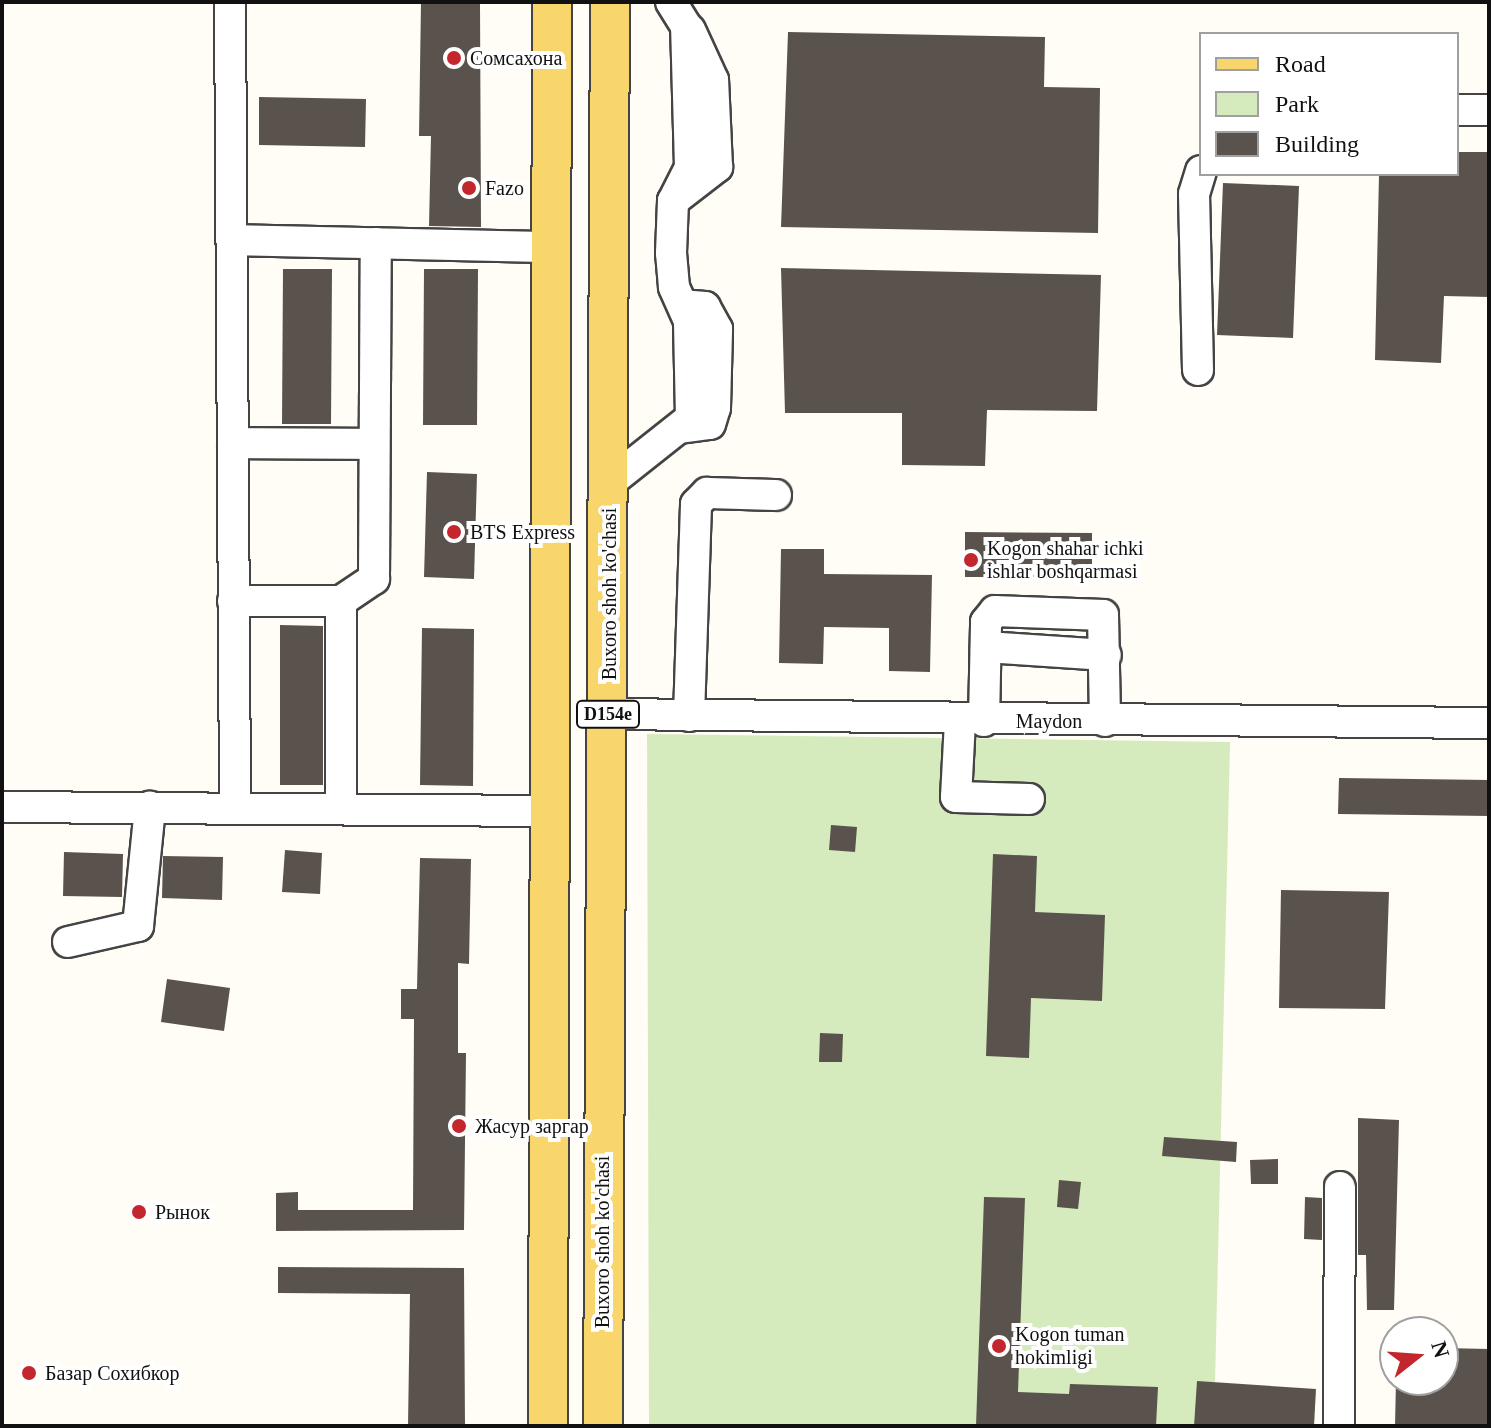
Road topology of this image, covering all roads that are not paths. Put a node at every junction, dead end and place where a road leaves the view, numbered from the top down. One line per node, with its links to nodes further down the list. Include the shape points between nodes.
1 (230, 2): 8 (street)
2 (552, 2): 10 (main road, D154e)
3 (610, 2): 14 (main road, Buxoro shoh ko'chasi / D154e)
4 (678, 14): 14 (street, via 690,167 673,201 674,287 683,305 691,418)
5 (1459, 110): 6 (street)
6 (1489, 110)
7 (1199, 176): 11 (street, via 1194,194)
8 (232, 240): 9 (street); 12 (street)
9 (376, 243): 10 (street); 13 (street)
10 (551, 247): 18 (main road, D154e)
11 (1198, 370)
12 (233, 443): 13 (street); 16 (street)
13 (373, 444): 17 (street, via 374,579)
14 (609, 483): 19 (main road, Buxoro shoh ko'chasi / D154e)
15 (776, 495): 20 (street, via 707,493 696,504)
16 (233, 601): 17 (street); 27 (street)
17 (341, 601): 28 (street)
18 (548, 714): 19 (main road); 29 (main road, D154e)
19 (608, 714): 20 (street, Maydon); 33 (main road, Buxoro shoh ko'chasi / D154e)
20 (689, 716): 21 (street, Maydon)
21 (972, 721): 22 (street, Maydon); 22 (street, via 986,647 1106,655); 24 (street, via 956,797)
22 (1105, 721): 23 (street, Maydon)
23 (1489, 723)
24 (1029, 799)
25 (2, 807): 26 (street)
26 (150, 807): 27 (street); 30 (street, via 138,926)
27 (235, 808): 28 (street)
28 (341, 809): 29 (street)
29 (547, 811): 32 (main road, D154e)
30 (68, 942)
31 (1340, 1187): 34 (street)
32 (548, 1426)
33 (603, 1426)
34 (1339, 1426)

